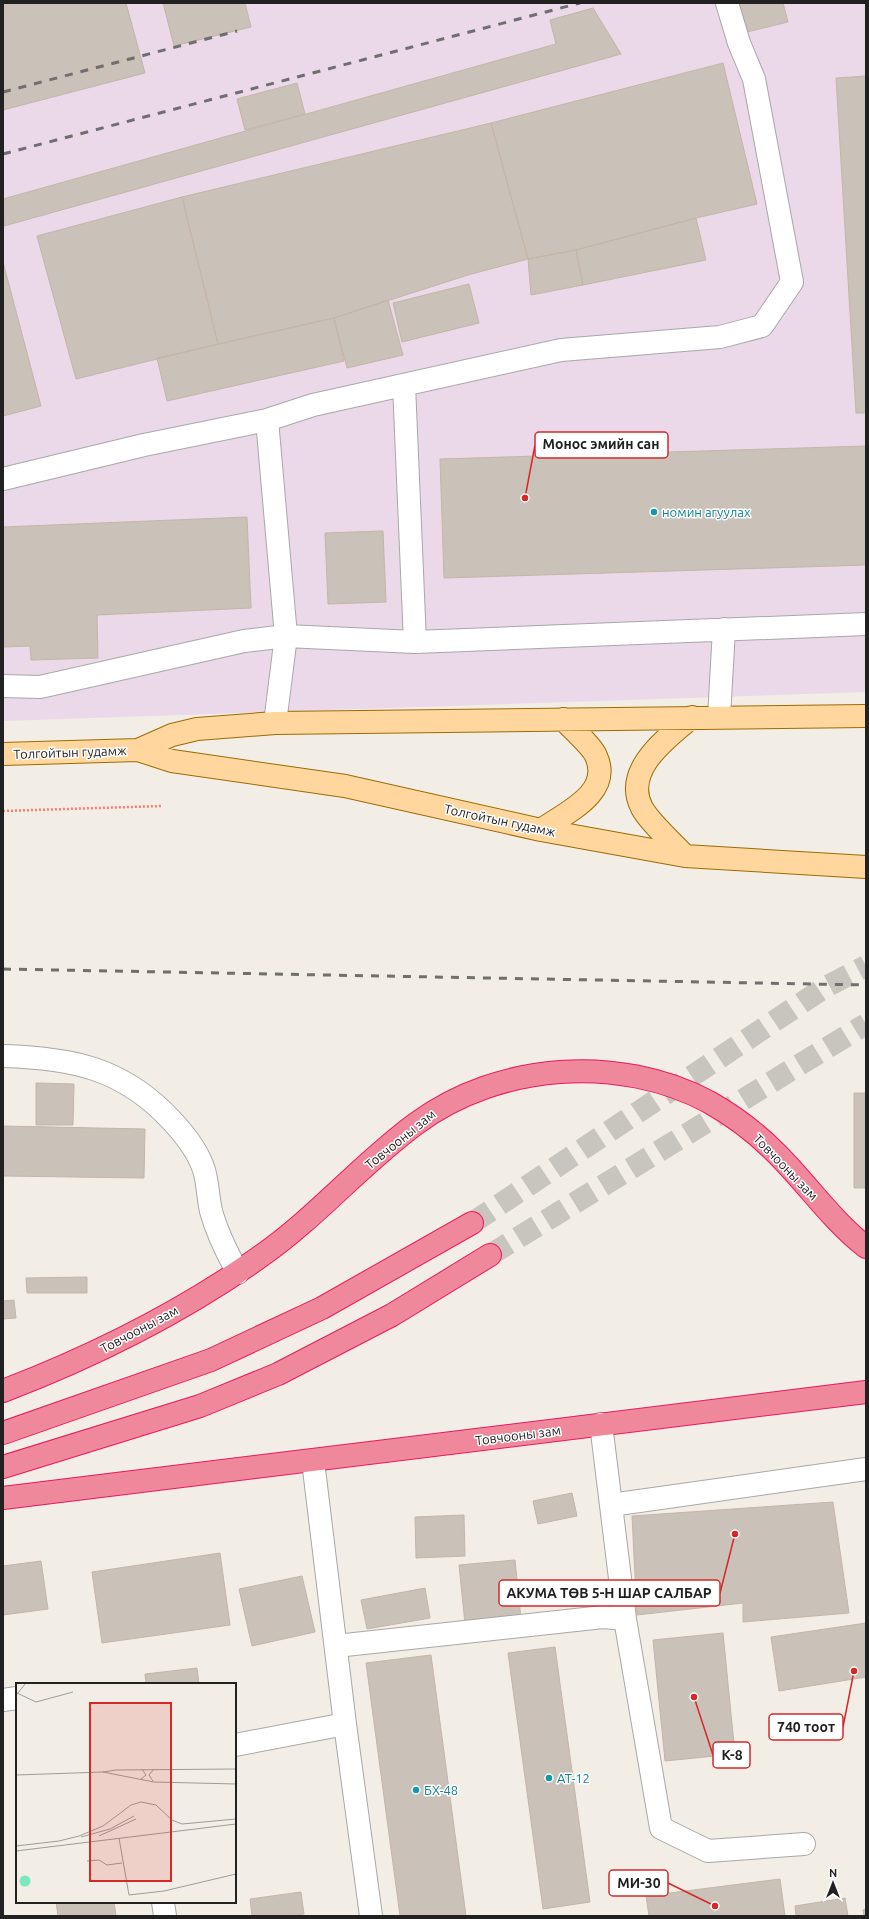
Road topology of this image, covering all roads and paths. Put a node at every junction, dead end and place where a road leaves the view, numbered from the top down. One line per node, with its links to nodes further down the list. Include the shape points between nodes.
1 (727, 3): 2 (street, via 739,43 754,79 792,282 762,326 720,337 561,350)
2 (404, 385): 3 (street, via 313,405); 8 (street)
3 (267, 420): 4 (street, via 144,445); 7 (street)
4 (3, 479)
5 (866, 624): 6 (street)
6 (724, 629): 8 (street); 12 (street)
7 (286, 636): 8 (street); 9 (street, via 244,641 40,687); 14 (street)
8 (415, 642)
9 (3, 686)
10 (866, 716): 12 (main road, Толгойтын гудамж)
11 (692, 717): 12 (main road, Толгойтын гудамж); 13 (main road, Толгойтын гудамж); 20 (main road, via 656,746 648,757 639,777 638,792 642,808)
12 (719, 717)
13 (563, 719): 14 (main road, Толгойтын гудамж); 19 (main road, via 596,755 596,788 587,798)
14 (275, 723): 15 (main road, Толгойтын гудамж, via 197,729 172,735)
15 (138, 750): 16 (main road, Толгойтын гудамж); 19 (main road, Толгойтын гудамж, via 172,761 344,786)
16 (3, 754)
17 (161, 806): 18 (path)
18 (3, 811)
19 (541, 830): 20 (main road, Толгойтын гудамж)
20 (685, 856): 21 (main road, Толгойтын гудамж)
21 (866, 867)
22 (3, 1056): 26 (street, via 71,1061 100,1070 126,1083 167,1115 196,1151 204,1169 218,1233)
23 (472, 1223): 30 (highway, via 322,1308 211,1360)
24 (866, 1248): 26 (highway, Товчооны зам, via 843,1227 775,1152 734,1117 708,1102 658,1081 631,1075 578,1071 553,1073 494,1085 469,1093 441,1107 394,1142 286,1237)
25 (490, 1255): 32 (highway, via 392,1315 278,1374 200,1406)
26 (238, 1273): 27 (highway, Товчооны зам, via 123,1340)
27 (3, 1391)
28 (866, 1392): 29 (highway, Товчооны зам)
29 (601, 1424): 31 (highway, Товчооны зам); 35 (street)
30 (3, 1433)
31 (313, 1461): 34 (highway, Товчооны зам); 37 (street)
32 (3, 1467)
33 (866, 1469): 35 (street)
34 (3, 1498)
35 (611, 1505): 36 (street)
36 (626, 1620): 37 (street, via 603,1617); 42 (street, via 660,1828 708,1851)
37 (336, 1646): 40 (street)
38 (16, 1698): 39 (street)
39 (3, 1700)
40 (345, 1724): 41 (street); 45 (street)
41 (236, 1745)
42 (804, 1844)
43 (163, 1903): 44 (street)
44 (165, 1916)
45 (371, 1916)

